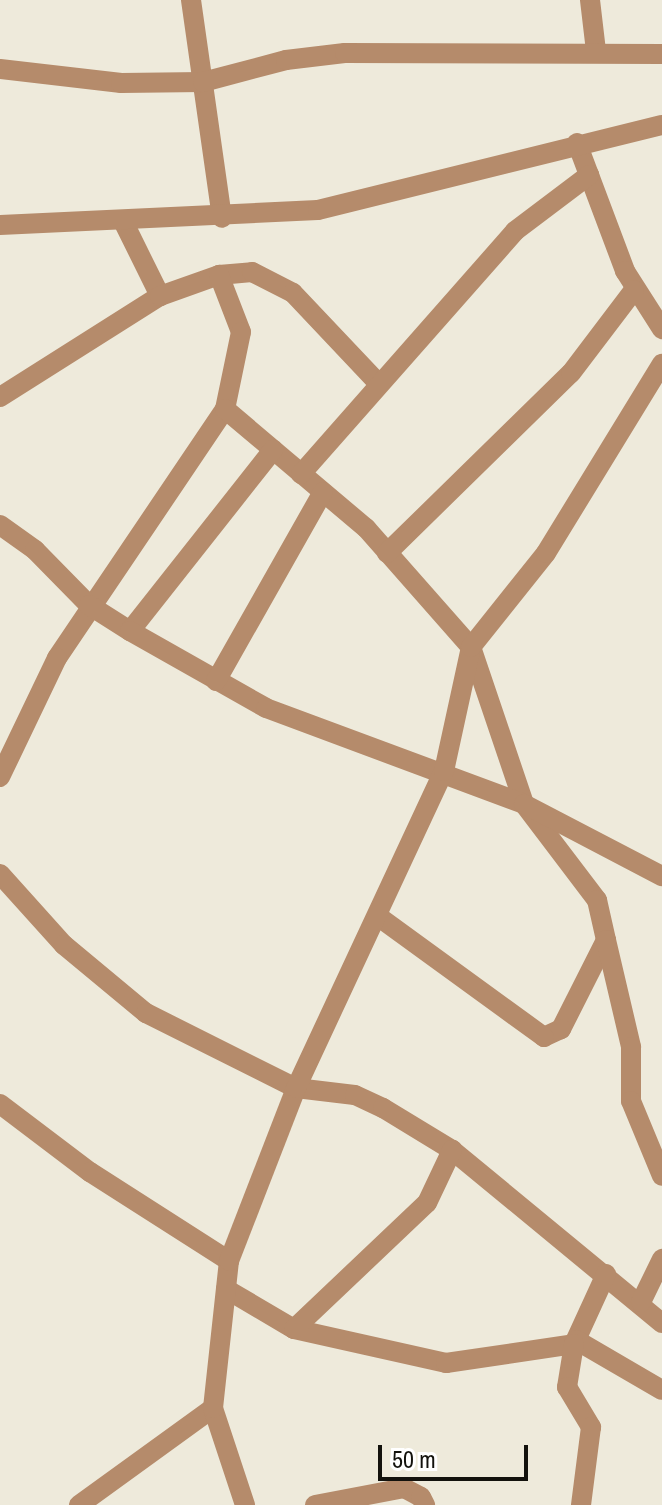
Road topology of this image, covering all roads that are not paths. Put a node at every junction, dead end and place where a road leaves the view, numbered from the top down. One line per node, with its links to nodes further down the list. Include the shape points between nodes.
1 (191, 0): 6 (street)
2 (590, 0): 3 (street)
3 (596, 51): 4 (street); 6 (street, via 310,56)
4 (662, 54)
5 (0, 69): 6 (street, via 121,83)
6 (203, 82): 10 (street)
7 (662, 125): 8 (street)
8 (577, 143): 9 (street); 10 (street, via 318,210)
9 (589, 175): 14 (street); 18 (street, via 515,231)
10 (222, 218): 11 (street)
11 (123, 221): 12 (street); 15 (street)
12 (0, 225)
13 (219, 275): 15 (street); 18 (street, via 252,272 293,293); 20 (street, via 241,332)
14 (634, 290): 16 (street); 25 (street, via 571,373)
15 (160, 296): 19 (street)
16 (662, 329)
17 (662, 364): 28 (street, via 546,553)
18 (378, 383): 22 (street)
19 (0, 397)
20 (225, 409): 21 (street); 26 (street)
21 (273, 450): 22 (street); 27 (street)
22 (301, 474): 23 (street)
23 (323, 492): 25 (street); 29 (street)
24 (0, 525): 26 (street, via 35,550)
25 (387, 553): 28 (street)
26 (89, 605): 27 (street); 31 (street, via 20,727)
27 (130, 631): 29 (street)
28 (471, 647): 30 (street); 32 (street)
29 (216, 681): 30 (street, via 266,708)
30 (444, 771): 32 (street); 35 (street)
31 (0, 777)
32 (524, 804): 34 (street); 36 (street, via 597,900)
33 (0, 874): 37 (street, via 64,945 146,1013)
34 (662, 876)
35 (380, 918): 36 (street, via 544,1037 561,1029); 37 (street)
36 (606, 940): 40 (street, via 631,1047 631,1101)
37 (296, 1088): 39 (street, via 355,1095); 42 (street)
38 (0, 1104): 42 (street, via 90,1172)
39 (452, 1150): 43 (street); 47 (street, via 421,1210)
40 (662, 1176)
41 (662, 1259): 45 (street)
42 (229, 1261): 44 (street)
43 (606, 1274): 45 (street); 48 (street)
44 (226, 1289): 47 (street); 50 (street)
45 (641, 1302): 46 (street)
46 (662, 1323)
47 (294, 1329): 48 (street, via 446,1363)
48 (575, 1342): 49 (street); 55 (street, via 567,1387 591,1427)
49 (662, 1390)
50 (213, 1408): 51 (street); 52 (street)
51 (79, 1505)
52 (245, 1505)
53 (315, 1505): 54 (street, via 404,1488)
54 (425, 1505)
55 (581, 1505)

